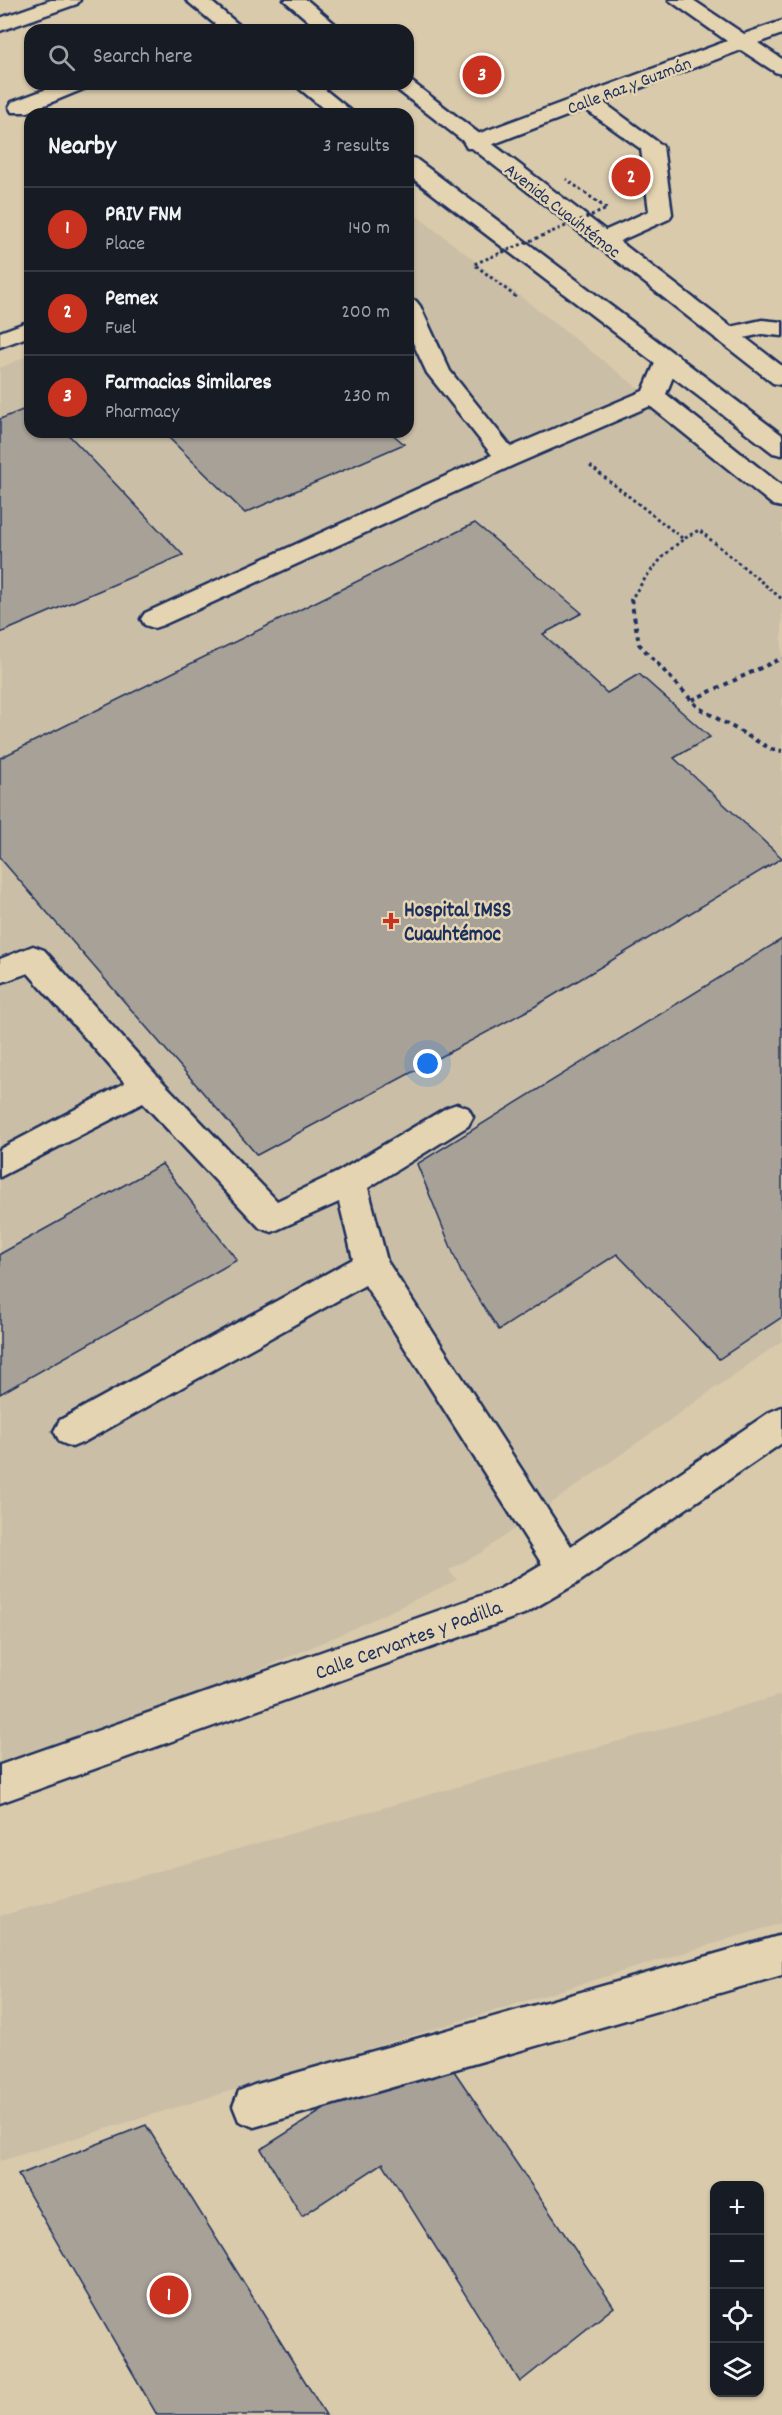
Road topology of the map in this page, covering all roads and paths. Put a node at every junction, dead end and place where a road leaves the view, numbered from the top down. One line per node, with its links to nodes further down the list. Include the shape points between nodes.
1 (70, 0): 7 (street)
2 (196, 0): 5 (street)
3 (294, 0): 6 (street)
4 (679, 0): 9 (street)
5 (222, 24)
6 (324, 24)
7 (0, 25)
8 (782, 27): 9 (street, Calle Raz y Guzmán)
9 (742, 42): 10 (street); 14 (street, Calle Raz y Guzmán)
10 (782, 68)
11 (64, 90): 15 (street)
12 (313, 90): 16 (street)
13 (409, 90): 17 (street, Avenida Cuauhtémoc)
14 (588, 101): 17 (street, Calle Raz y Guzmán); 20 (street, via 652,146 661,214)
15 (20, 107)
16 (336, 108)
17 (476, 143): 20 (street, Avenida Cuauhtémoc)
18 (414, 172): 27 (street)
19 (566, 179): 21 (path, bridge, via 607,209 474,264)
20 (603, 240): 25 (street, Avenida Cuauhtémoc)
21 (516, 297)
22 (414, 319): 32 (street, via 439,374)
23 (782, 328): 25 (street, via 762,327)
24 (24, 330): 26 (street)
25 (725, 335): 28 (street, Avenida Cuauhtémoc)
26 (0, 340)
27 (668, 359): 29 (street); 31 (street)
28 (782, 378)
29 (653, 396): 30 (street); 33 (street)
30 (554, 439): 32 (street); 34 (path)
31 (782, 447)
32 (507, 458): 36 (street)
33 (782, 499)
34 (682, 538): 35 (path, via 699,530); 38 (path, via 652,565 630,601 639,644)
35 (782, 600)
36 (154, 619)
37 (782, 658): 38 (path)
38 (692, 700): 39 (path, via 699,708 771,749)
39 (782, 751)
40 (0, 971): 41 (street, via 33,957)
41 (147, 1086): 43 (street); 44 (street, via 272,1218)
42 (457, 1117): 44 (street)
43 (0, 1164)
44 (350, 1182): 45 (street)
45 (371, 1265): 47 (street); 48 (street)
46 (782, 1424): 48 (street, Calle Cervantes y Padilla)
47 (72, 1431)
48 (566, 1570): 49 (street, Calle Cervantes y Padilla, via 511,1602)
49 (0, 1784)
50 (782, 1955): 51 (street)
51 (254, 2106)

